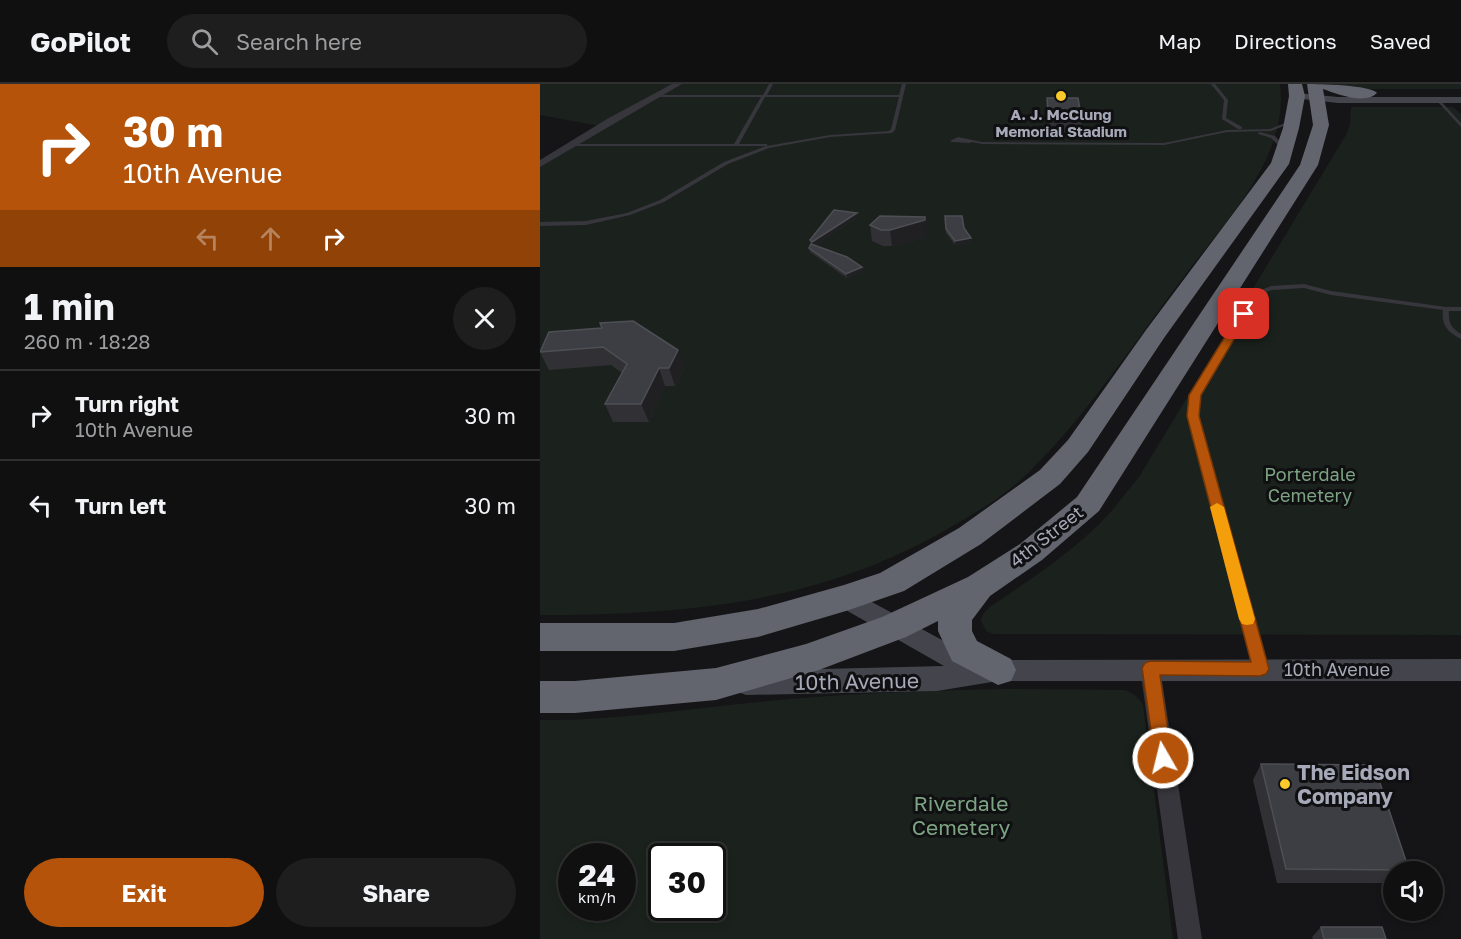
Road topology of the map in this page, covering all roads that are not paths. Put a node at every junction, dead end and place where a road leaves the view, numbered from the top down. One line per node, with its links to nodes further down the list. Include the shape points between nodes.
1 (678, 84): 8 (street)
2 (771, 84): 9 (lane)
3 (904, 84): 10 (lane)
4 (1213, 84): 13 (lane, via 1226,100)
5 (1311, 90): 6 (highway); 11 (main road); 14 (highway); 28 (highway, 4th Street, via 1322,135 1309,165 1088,504 1031,552)
6 (1370, 93): 7 (main road)
7 (1461, 93)
8 (656, 96): 9 (lane); 19 (street)
9 (764, 96): 10 (lane); 20 (lane)
10 (901, 96): 21 (lane, via 890,132 830,136)
11 (1438, 100): 12 (main road); 15 (lane)
12 (1461, 100)
13 (1226, 122): 16 (lane); 17 (lane, via 1227,128)
14 (1292, 122): 16 (lane, via 1276,129); 22 (highway)
15 (1461, 126)
16 (1248, 130): 17 (lane); 22 (lane, via 1273,137)
17 (1218, 133): 18 (lane, via 1157,145)
18 (970, 142)
19 (570, 145): 20 (lane); 23 (street)
20 (736, 145): 21 (lane)
21 (780, 145): 24 (lane, via 736,158 662,201 628,214 586,223)
22 (1285, 150): 29 (highway, via 1280,164 1078,446 1050,477 970,536 892,582)
23 (540, 164)
24 (540, 224)
25 (1446, 309): 26 (lane); 27 (lane, via 1444,319 1450,331); 33 (lane, via 1304,286 1271,288 1256,294 1195,395 1193,416)
26 (1461, 309)
27 (1461, 338)
28 (980, 586): 30 (highway, 4th Street); 34 (highway, via 955,617 955,631 964,651)
29 (846, 598): 30 (main road, 10th Avenue); 31 (highway, via 758,623 674,636)
30 (894, 627): 34 (main road, 10th Avenue, via 961,663); 36 (highway, 4th Street, via 807,659)
31 (540, 637)
32 (1150, 668): 33 (main road, 10th Avenue); 34 (main road, 10th Avenue); 38 (street)
33 (1260, 669): 35 (main road, 10th Avenue)
34 (998, 670): 36 (main road, 10th Avenue, via 937,679)
35 (1461, 670)
36 (716, 684): 37 (highway, 4th Street, via 575,698)
37 (540, 696)
38 (1190, 939)

